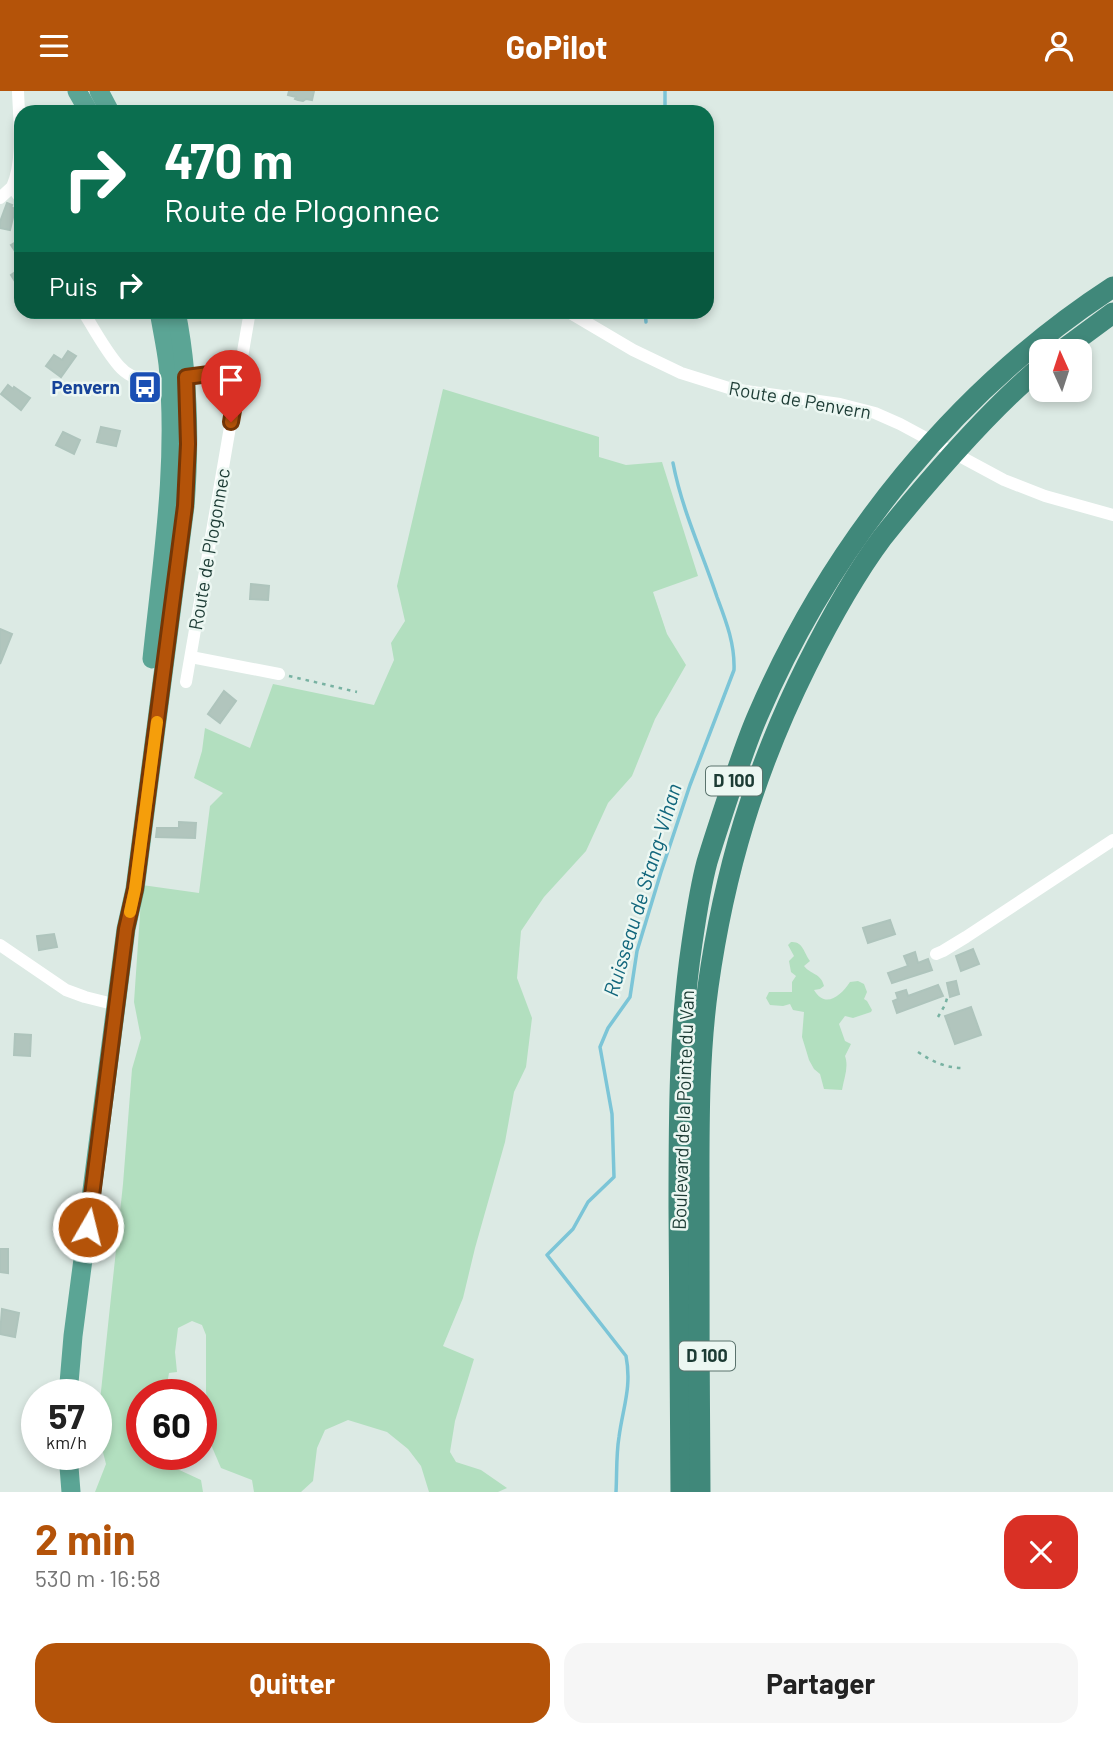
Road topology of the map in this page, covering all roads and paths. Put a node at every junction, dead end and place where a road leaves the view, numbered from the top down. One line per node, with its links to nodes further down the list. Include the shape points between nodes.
1 (14, 182): 2 (street)
2 (12, 187): 3 (street); 4 (street)
3 (14, 190)
4 (0, 198)
5 (1113, 287): 33 (highway, Boulevard de la Pointe du Van / D 100, via 1057,326 939,435 846,554 800,629 757,716 707,863 684,1011 679,1109)
6 (1113, 313): 12 (highway)
7 (88, 319): 14 (street, via 130,376 147,381)
8 (160, 319): 14 (main road, Route de Plogonnec, via 168,362)
9 (176, 319): 14 (main road, Route de Plogonnec)
10 (249, 319): 13 (street)
11 (581, 319): 16 (street, Route de Penvern, via 681,373 732,389 875,413 1012,484)
12 (1078, 339)
13 (240, 370): 14 (street); 17 (street, Route de Plogonnec)
14 (178, 378): 25 (main road, Route de Plogonnec, via 188,444 185,506)
15 (1029, 378): 29 (highway, Boulevard de la Pointe du Van / D 100, via 931,478 874,550 817,644 759,774 721,906 708,989 701,1070)
16 (1113, 515)
17 (191, 657): 18 (street, Route de Plogonnec); 19 (street, Route de Plogonnec)
18 (279, 674): 20 (path)
19 (186, 682)
20 (357, 692)
21 (1113, 840): 23 (street)
22 (0, 944): 25 (street, via 66,991)
23 (936, 954)
24 (947, 995): 26 (path)
25 (117, 1005): 30 (main road, Route de Plogonnec)
26 (938, 1017)
27 (918, 1052): 28 (path, via 939,1064)
28 (963, 1068)
29 (699, 1219): 34 (highway, Boulevard de la Pointe du Van / D 100); 35 (highway, D 100)
30 (69, 1379)
31 (69, 1470): 32 (main road)
32 (71, 1492)
33 (681, 1492)
34 (700, 1492)
35 (712, 1492)

